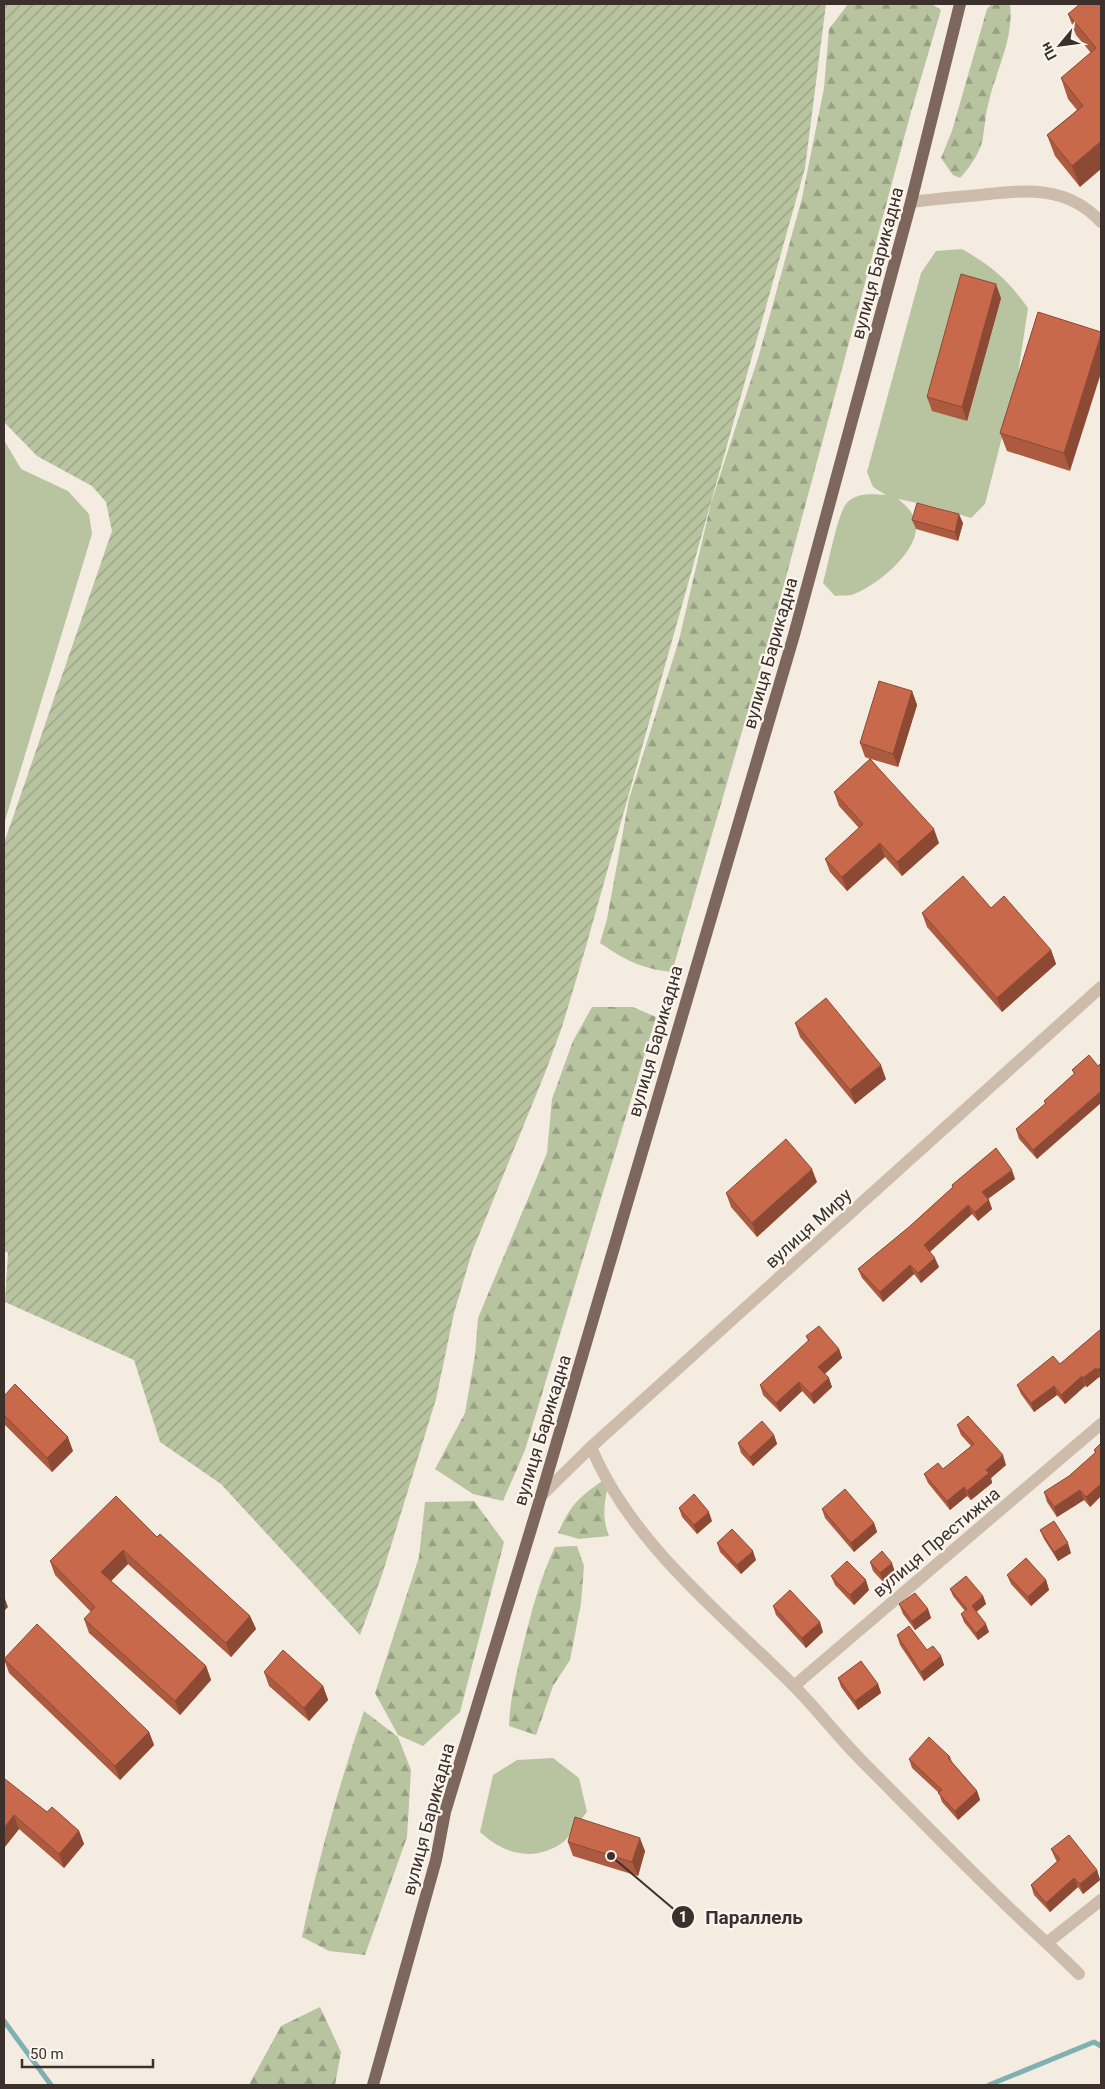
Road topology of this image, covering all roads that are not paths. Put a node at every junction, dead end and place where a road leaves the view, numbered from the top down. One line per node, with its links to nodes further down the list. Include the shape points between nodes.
1 (960, 4): 2 (main road, вулиця Барикадна)
2 (911, 202): 3 (street, via 1030,190 1072,200); 7 (main road, вулиця Барикадна, via 794,635)
3 (1101, 222)
4 (1101, 988): 6 (street, вулиця Миру)
5 (1101, 1424): 8 (street, вулиця Престижна)
6 (591, 1447): 7 (street, вулиця Миру); 8 (street, via 619,1503 642,1533)
7 (541, 1496): 12 (main road, вулиця Барикадна, via 445,1812 436,1860)
8 (794, 1686): 10 (street, via 843,1742 998,1897)
9 (1101, 1900): 10 (street)
10 (1048, 1942): 11 (street)
11 (1079, 1974)
12 (373, 2085)

